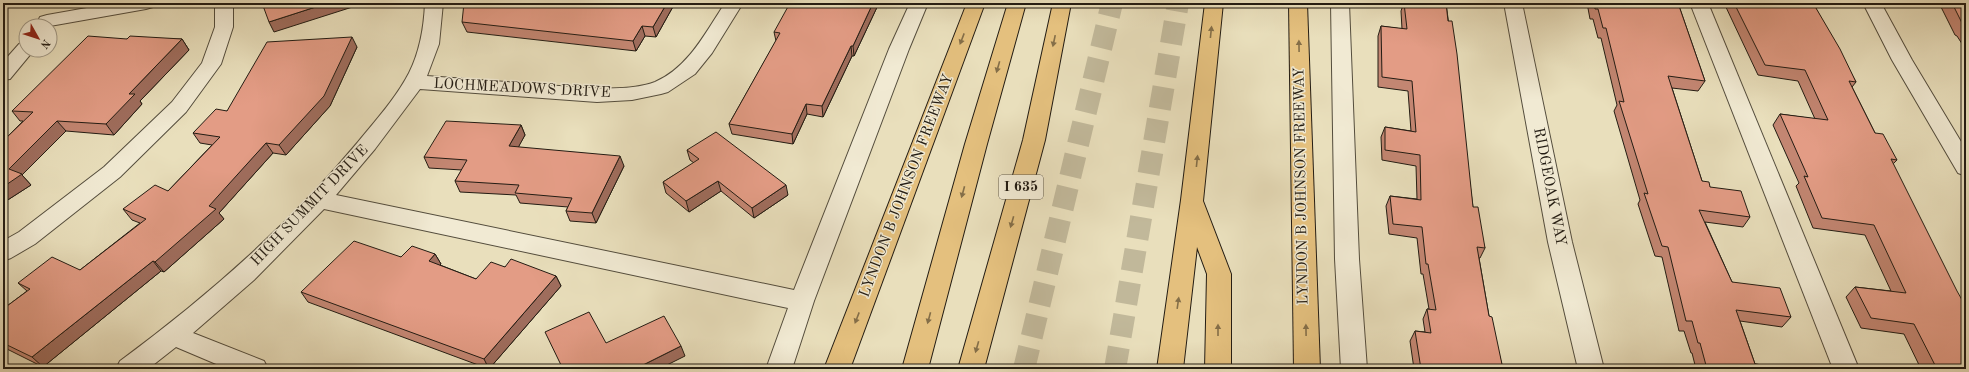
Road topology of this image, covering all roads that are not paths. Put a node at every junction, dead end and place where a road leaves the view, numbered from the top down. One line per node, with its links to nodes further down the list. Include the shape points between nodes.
1 (52, 3): 16 (street)
2 (146, 3): 17 (street)
3 (224, 3): 24 (street, via 224,27 211,64 179,107 112,172 27,238)
4 (434, 3): 20 (street, HIGH SUMMIT DRIVE, via 428,52)
5 (734, 3): 20 (street, LOCHMEADOWS DRIVE, via 705,49 688,69 661,87 632,93 597,95)
6 (919, 3): 25 (street)
7 (976, 3): 30 (main road, LYNDON B JOHNSON FREEWAY, one-way to 30)
8 (1017, 3): 31 (main road, one-way to 31)
9 (1062, 3): 32 (main road, I 635, one-way to 32, via 1034,140)
10 (1214, 3): 23 (main road, one-way to 10)
11 (1298, 3): 35 (main road, LYNDON B JOHNSON FREEWAY, one-way to 11)
12 (1340, 3): 36 (street, via 1347,251)
13 (1513, 3): 37 (street, RIDGEOAK WAY, via 1560,242)
14 (1699, 3): 38 (street)
15 (1872, 3): 21 (street, via 1902,60)
16 (47, 18)
17 (58, 21)
18 (18, 57): 19 (street)
19 (3, 74)
20 (414, 82): 22 (street, HIGH SUMMIT DRIVE, via 373,140)
21 (1966, 168)
22 (320, 200): 25 (street); 26 (street, HIGH SUMMIT DRIVE, via 249,270)
23 (1192, 200): 33 (main road, one-way to 23); 34 (main road, one-way to 23, via 1219,274)
24 (3, 252)
25 (802, 301): 29 (street)
26 (174, 336): 27 (street, HIGH SUMMIT DRIVE); 28 (street)
27 (129, 369)
28 (254, 369)
29 (779, 369)
30 (837, 369)
31 (915, 369)
32 (971, 369)
33 (1170, 369)
34 (1218, 369)
35 (1307, 369)
36 (1354, 369)
37 (1591, 369)
38 (1846, 369)

